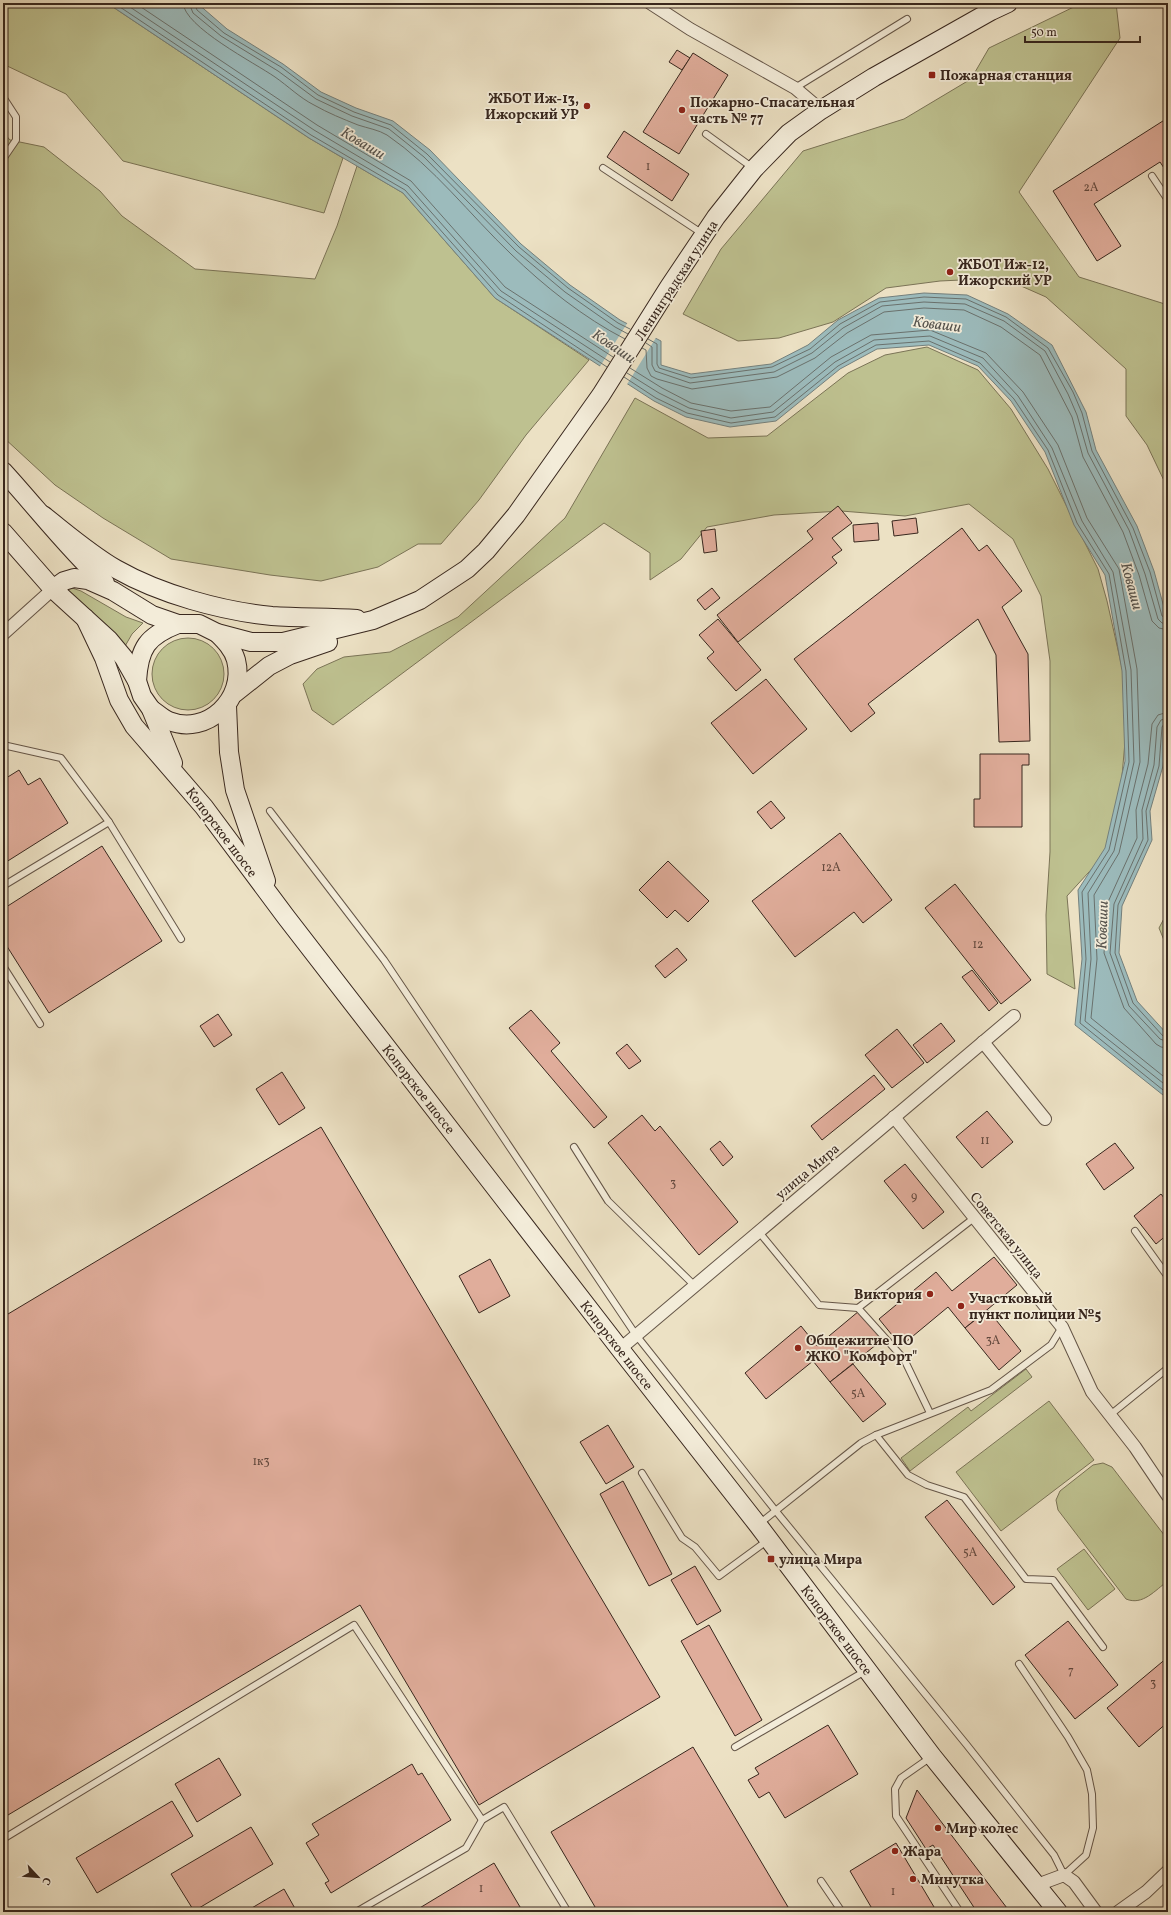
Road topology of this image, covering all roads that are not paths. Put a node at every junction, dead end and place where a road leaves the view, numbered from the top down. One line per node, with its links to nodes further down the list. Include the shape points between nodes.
1 (650, 3): 4 (street, via 690,29)
2 (1008, 3): 6 (main road, Ленинградская улица, via 991,10)
3 (907, 19): 4 (lane)
4 (795, 88): 6 (street)
5 (3, 97): 8 (lane, via 16,117 16,140)
6 (821, 110): 10 (main road, Ленинградская улица, via 789,133)
7 (706, 134): 10 (lane)
8 (3, 159)
9 (603, 168): 13 (lane)
10 (754, 169): 13 (main road, Ленинградская улица)
11 (1152, 176): 12 (lane)
12 (1168, 200)
13 (704, 235): 20 (main road, Ленинградская улица, via 601,395 516,515 486,551 467,569 420,600)
14 (3, 470): 15 (main road)
15 (43, 515): 18 (main road, via 81,561); 20 (main road, via 116,569 155,587 190,599 272,616)
16 (3, 532): 17 (main road)
17 (53, 589): 18 (main road, via 74,578 88,580); 19 (main road); 23 (street)
18 (113, 591): 21 (main road, via 152,615)
19 (85, 618): 24 (main road, via 124,658); 28 (main road, via 104,658 119,700 134,726)
20 (373, 620): 22 (main road, via 283,642 251,642); 25 (main road, via 345,636 290,655 269,666)
21 (178, 624): 22 (main road, via 199,624); 24 (main road, via 160,631 146,644 138,662)
22 (217, 633): 25 (main road, via 229,644 236,660 238,676)
23 (3, 634)
24 (137, 681): 26 (main road, via 142,696)
25 (231, 699): 26 (main road, via 211,719 190,725 169,721); 32 (main road, via 229,752 235,790)
26 (151, 709): 28 (main road)
27 (3, 744): 30 (lane, via 61,758)
28 (179, 776): 32 (main road, Копорское шоссе)
29 (270, 811): 48 (lane, via 384,960)
30 (109, 822): 31 (lane); 33 (lane)
31 (3, 886)
32 (272, 897): 49 (main road, Копорское шоссе)
33 (181, 940)
34 (3, 966): 36 (lane)
35 (1014, 1016): 37 (street, улица Мира)
36 (40, 1024)
37 (983, 1042): 38 (street, улица Мира); 39 (street)
38 (894, 1117): 41 (street, Советская улица); 43 (street, улица Мира)
39 (1045, 1119)
40 (574, 1147): 45 (lane, via 608,1201)
41 (974, 1218): 46 (lane); 47 (street, Советская улица)
42 (1135, 1231): 44 (lane)
43 (758, 1232): 45 (street, улица Мира); 46 (lane, via 819,1305)
44 (1168, 1277)
45 (695, 1286): 48 (street, улица Мира)
46 (858, 1308): 51 (lane, via 904,1359)
47 (1062, 1327): 51 (lane, via 1051,1345 991,1390); 52 (street, Советская улица, via 1092,1392)
48 (636, 1336): 49 (street, улица Мира); 56 (lane)
49 (620, 1349): 57 (main road, Копорское шоссе)
50 (1168, 1368): 52 (lane)
51 (930, 1413): 53 (lane)
52 (1110, 1415): 55 (street, Советская улица)
53 (876, 1435): 56 (lane, via 860,1443); 59 (lane, via 908,1475 927,1485 964,1497 1026,1579 1053,1580)
54 (642, 1473): 58 (lane, via 682,1538 695,1547 719,1576)
55 (1168, 1496)
56 (775, 1510): 57 (lane); 67 (lane, via 1044,1842)
57 (758, 1525): 58 (main road, Копорское шоссе)
58 (769, 1540): 61 (main road, Копорское шоссе)
59 (1103, 1647)
60 (1019, 1664): 67 (lane, via 1068,1736 1087,1770 1092,1794 1093,1828 1086,1855)
61 (867, 1670): 62 (lane); 63 (main road, Копорское шоссе)
62 (735, 1747)
63 (932, 1756): 69 (main road, Копорское шоссе); 73 (lane, via 901,1778 895,1789 896,1816)
64 (482, 1820): 65 (lane, via 354,1625); 70 (lane, via 466,1848); 71 (lane, via 504,1807)
65 (3, 1839)
66 (1168, 1871): 76 (street, via 1146,1892)
67 (1064, 1875): 69 (street); 75 (street, via 1074,1882)
68 (821, 1881): 72 (lane)
69 (1037, 1885): 74 (main road, Копорское шоссе)
70 (356, 1912)
71 (568, 1912)
72 (842, 1912)
73 (960, 1912)
74 (1058, 1912)
75 (1096, 1912)
76 (1118, 1912)

